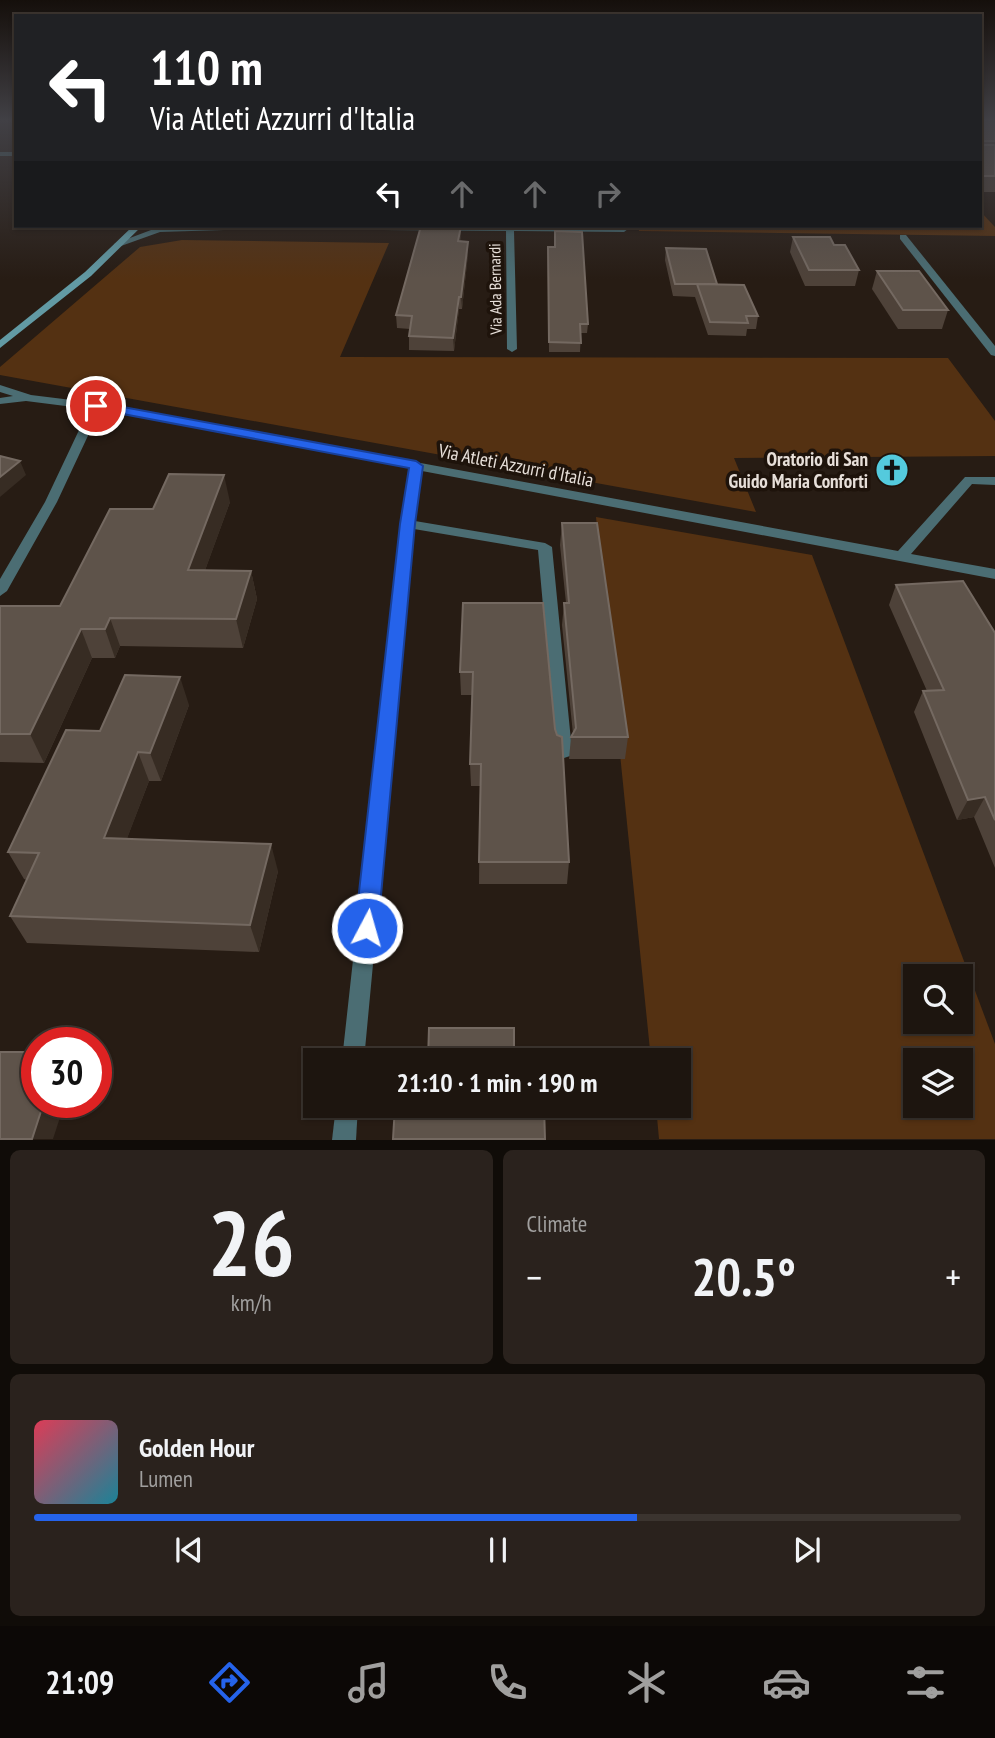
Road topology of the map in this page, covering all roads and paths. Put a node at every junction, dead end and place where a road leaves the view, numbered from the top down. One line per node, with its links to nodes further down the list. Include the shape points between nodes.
1 (135, 228): 8 (street)
2 (148, 228): 6 (street)
3 (175, 228): 6 (street, Via Ada Bernardi)
4 (510, 228): 5 (street, Via Ada Bernardi); 11 (street, Via Ada Bernardi)
5 (624, 228)
6 (159, 230): 8 (street)
7 (903, 237): 13 (street)
8 (118, 244): 9 (street)
9 (10, 339): 10 (street); 12 (street)
10 (0, 345)
11 (513, 349)
12 (0, 351)
13 (995, 353)
14 (0, 388): 15 (street, Via Atleti Azzurri d'Italia)
15 (29, 398): 16 (street, Via Atleti Azzurri d'Italia); 17 (street, Via Atleti Azzurri d'Italia)
16 (0, 401)
17 (96, 406): 18 (street, Via Atleti Azzurri d'Italia); 23 (street, via 51,502)
18 (416, 466): 20 (street); 21 (street, Via Atleti Azzurri d'Italia)
19 (995, 481): 21 (street, via 969,480)
20 (408, 524): 24 (street, via 545,547); 25 (street)
21 (901, 556): 22 (street, Via Atleti Azzurri d'Italia)
22 (995, 574)
23 (0, 591)
24 (564, 751)
25 (354, 1048)
26 (346, 1118): 27 (street)
27 (344, 1139)

